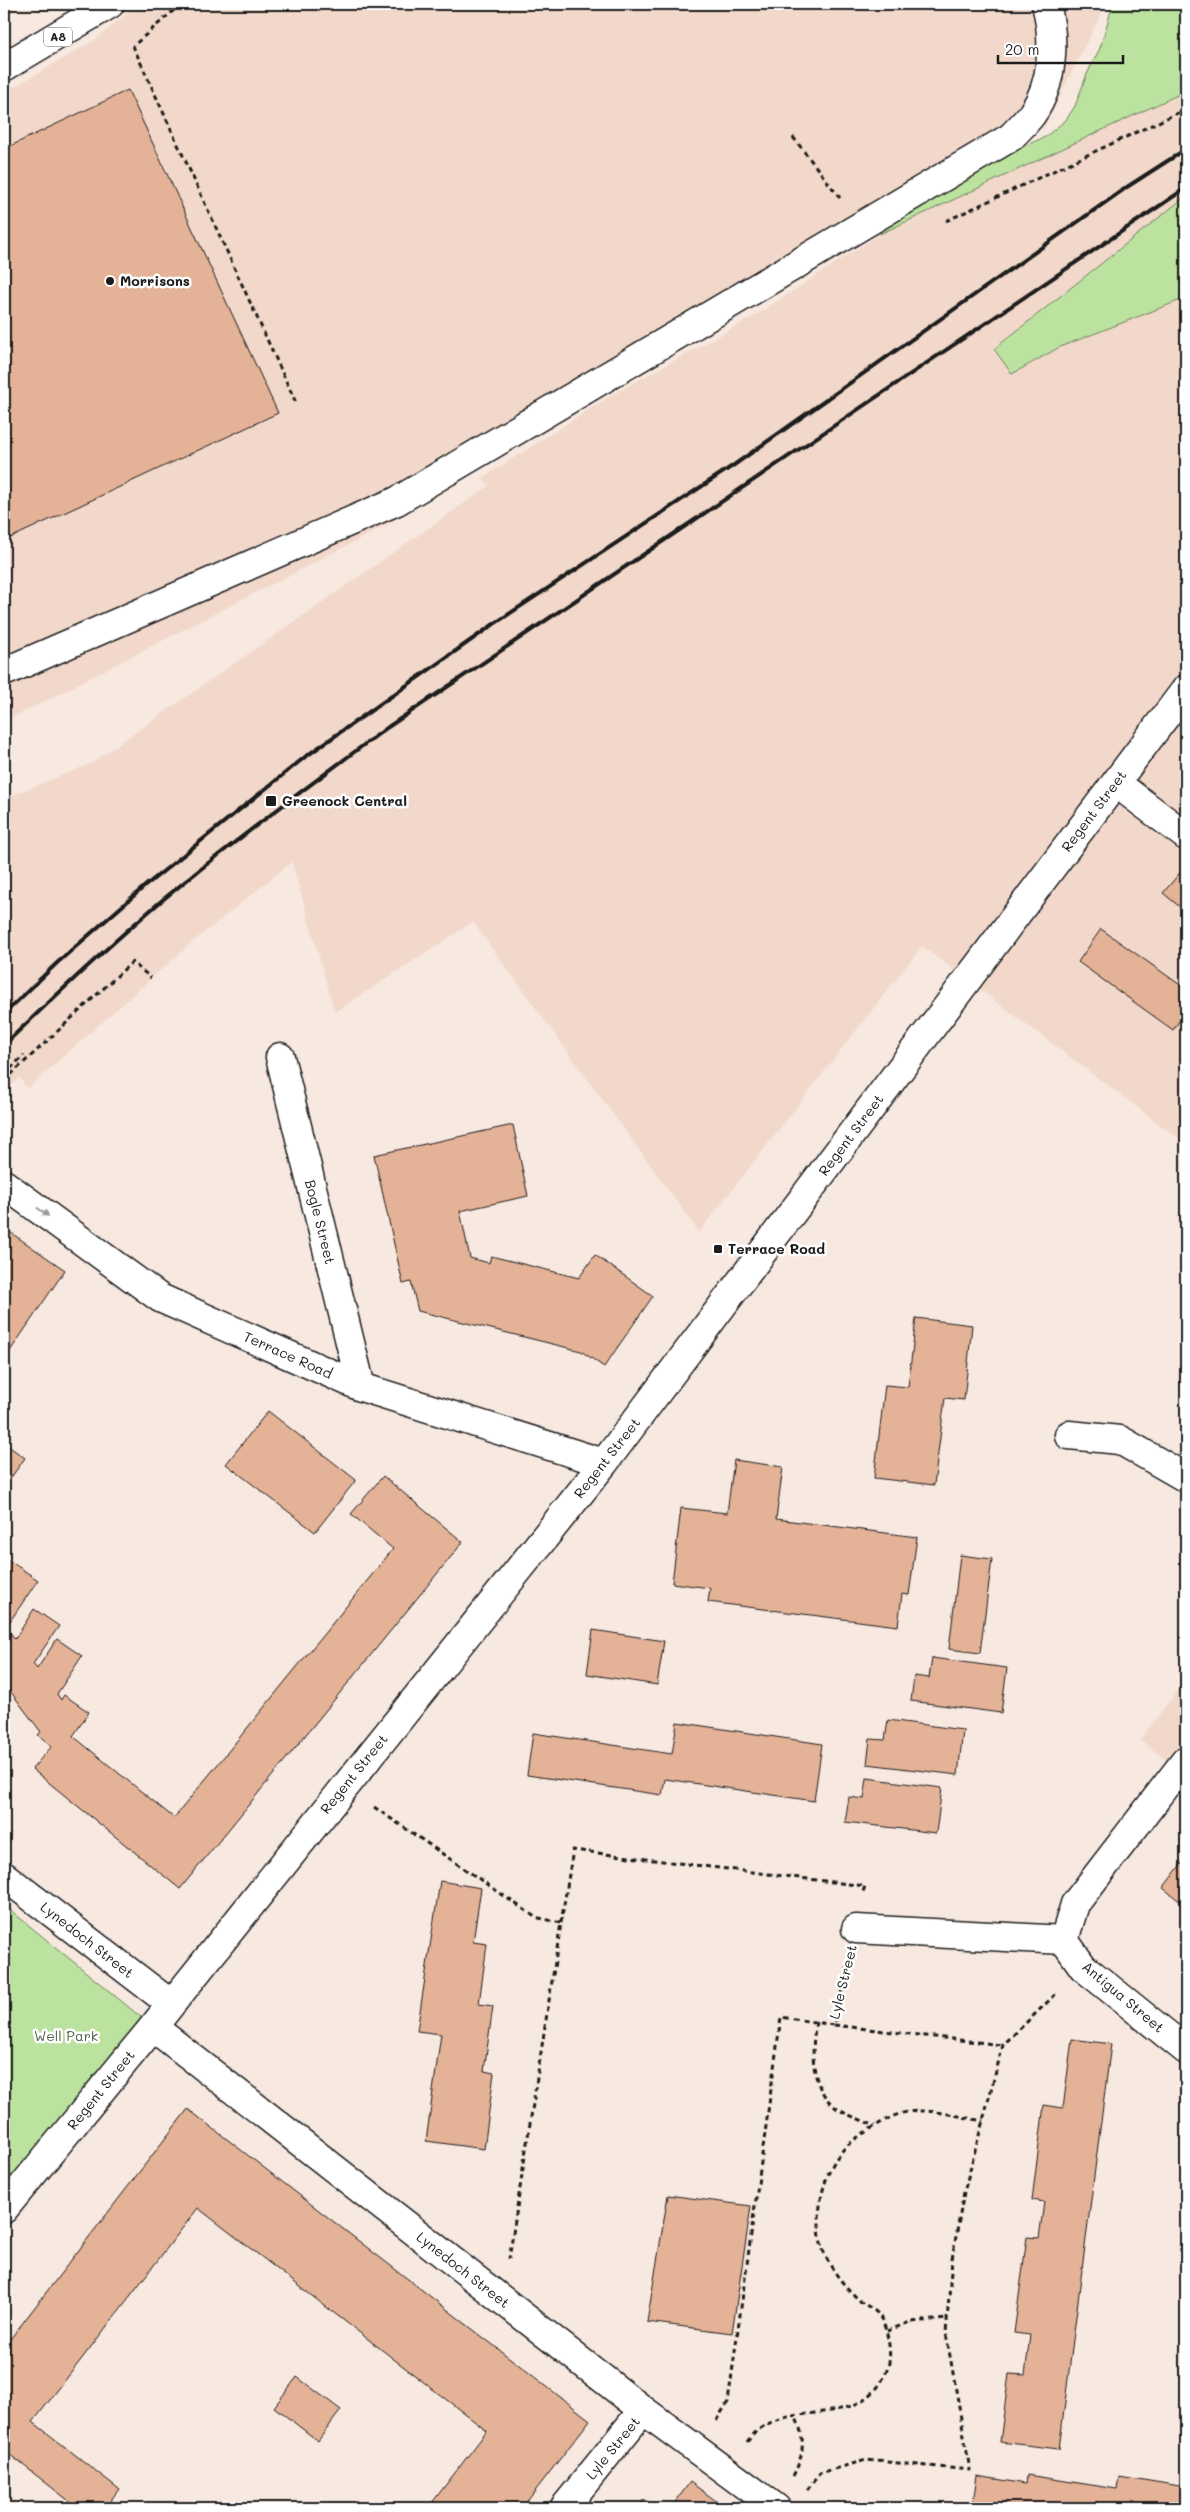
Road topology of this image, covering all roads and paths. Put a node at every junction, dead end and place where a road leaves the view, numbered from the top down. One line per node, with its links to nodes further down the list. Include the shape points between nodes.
1 (110, 4): 6 (main road, A8)
2 (168, 4): 5 (path)
3 (181, 4): 5 (path)
4 (1046, 4): 8 (main road, via 1053,40 1051,61 1033,113 1011,137 397,501)
5 (172, 11): 7 (path, via 133,46)
6 (4, 67)
7 (297, 405)
8 (4, 672)
9 (1186, 689): 10 (main road, Regent Street)
10 (1116, 783): 11 (main road); 20 (main road, Regent Street)
11 (1186, 836)
12 (151, 978): 16 (path, via 132,962)
13 (24, 1055): 15 (path)
14 (280, 1057): 18 (main road, Bogle Street)
15 (4, 1075)
16 (4, 1080)
17 (4, 1184): 18 (main road, Terrace Road, one-way to 18, via 160,1298)
18 (361, 1387): 20 (main road, Terrace Road)
19 (1069, 1435): 21 (main road, via 1120,1440)
20 (604, 1463): 23 (main road, Regent Street)
21 (1186, 1478)
22 (1186, 1760): 27 (main road, via 1075,1904)
23 (344, 1787): 25 (path, via 535,1917); 29 (main road, Regent Street)
24 (4, 1876): 29 (main road, Lynedoch Street)
25 (561, 1923): 26 (path, via 573,1850 865,1886); 38 (path)
26 (856, 1928): 27 (main road, Lyle Street); 31 (path, Lyle Street)
27 (1064, 1940): 28 (main road, Antigua Street)
28 (1083, 1967): 33 (path); 34 (main road, Antigua Street)
29 (171, 2004): 32 (main road, Regent Street)
30 (816, 2022): 31 (path, Lyle Street); 36 (path, via 813,2059 816,2080 836,2108); 43 (path, Lyle Street, via 781,2017 728,2402)
31 (834, 2025): 33 (path)
32 (153, 2027): 37 (main road, Regent Street); 38 (main road, Lynedoch Street)
33 (1003, 2045): 35 (path)
34 (1186, 2050)
35 (983, 2122): 36 (path, via 929,2112 907,2112); 39 (path, via 964,2192 952,2259)
36 (875, 2126): 40 (path, via 843,2150 830,2170 821,2198 819,2228 822,2247 830,2264 862,2303 878,2314)
37 (4, 2209)
38 (503, 2300): 41 (main road, Lynedoch Street)
39 (947, 2319): 40 (path, via 910,2322); 45 (path, via 946,2333 970,2470 866,2460 820,2473)
40 (887, 2331): 42 (path, via 888,2368 870,2398 851,2407)
41 (642, 2410): 43 (main road, Lynedoch Street); 47 (main road, Lyle Street)
42 (795, 2416): 44 (path, via 768,2422 754,2432); 46 (path, via 802,2430 804,2447 801,2461)
43 (697, 2451): 44 (main road, Lynedoch Street)
44 (728, 2471): 46 (main road, Lynedoch Street)
45 (804, 2495)
46 (775, 2507)
47 (564, 2508)

